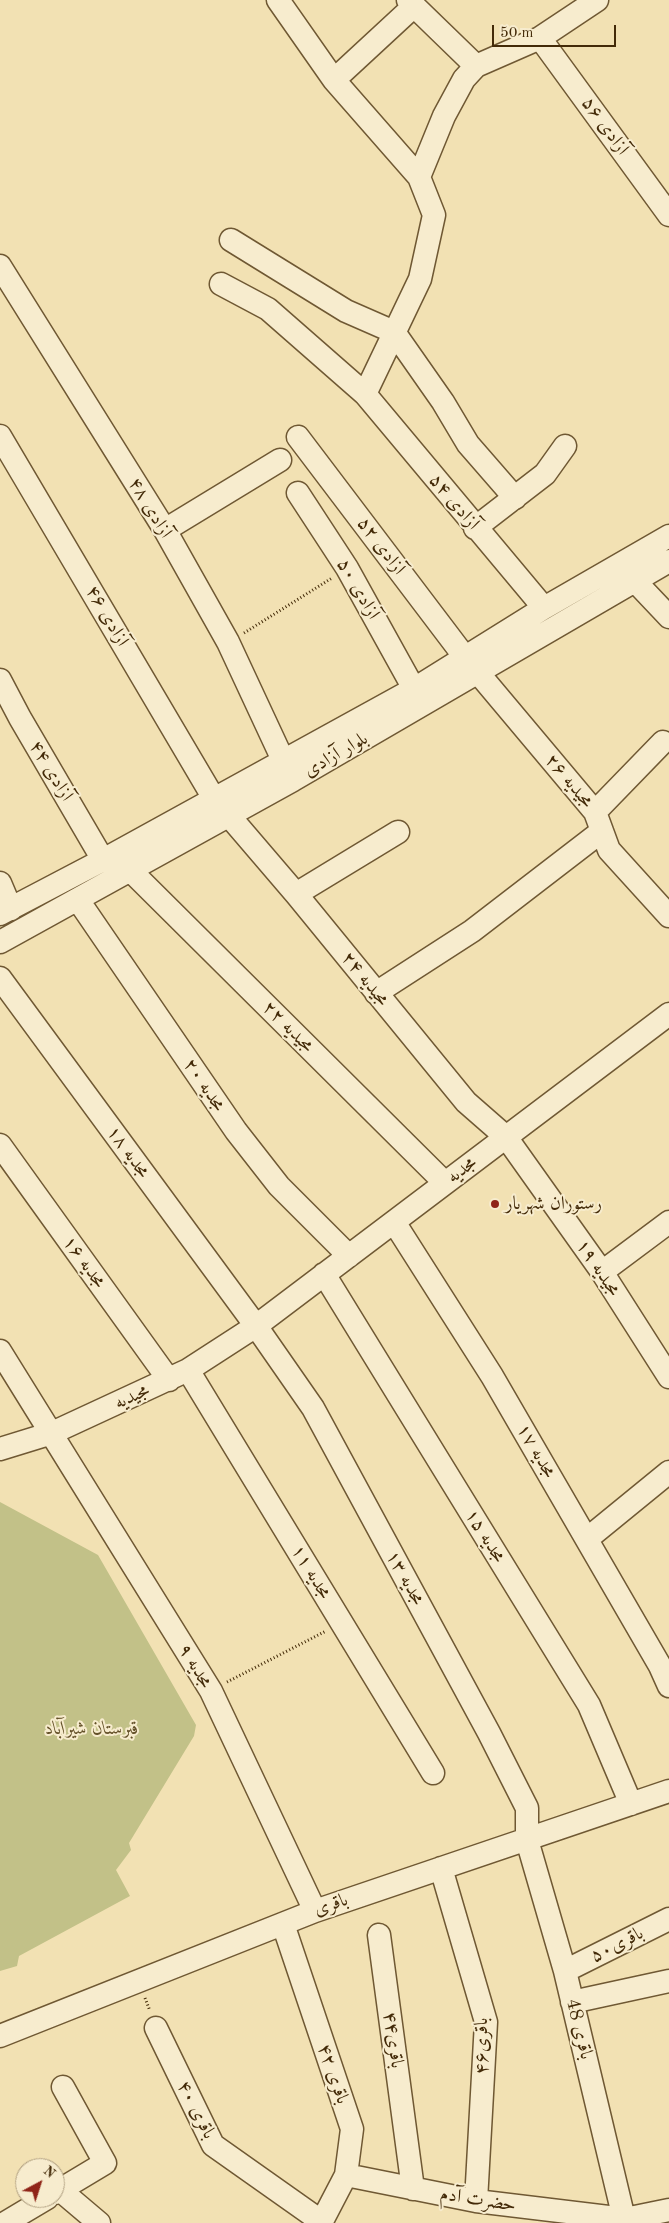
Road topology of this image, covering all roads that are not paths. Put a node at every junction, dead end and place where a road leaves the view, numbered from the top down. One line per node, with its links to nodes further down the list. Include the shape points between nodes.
1 (278, 0): 6 (street)
2 (596, 0): 4 (street)
3 (411, 3): 5 (street); 6 (street)
4 (540, 38): 5 (street); 8 (street, آزادی ۵۶)
5 (476, 66): 7 (street, via 464,79 444,116)
6 (334, 80): 7 (street)
7 (419, 177): 12 (street, via 434,215 420,279)
8 (669, 215)
9 (231, 240): 12 (street, via 346,311)
10 (0, 266): 21 (street, آزادی ۴۸)
11 (222, 284): 13 (street, آزادی ۵۴, via 268,309)
12 (394, 332): 13 (street); 19 (street, via 468,444)
13 (365, 394): 20 (street, آزادی ۵۴)
14 (0, 436): 31 (street, آزادی ۴۶)
15 (298, 437): 26 (street, آزادی ۵۲)
16 (564, 446): 19 (street, via 545,474)
17 (280, 460): 21 (street)
18 (298, 493): 28 (street, آزادی ۵۰, via 347,568)
19 (515, 498): 20 (street)
20 (475, 528): 24 (street, آزادی ۵۴)
21 (165, 530): 30 (street, آزادی ۴۸, via 228,642)
22 (667, 548): 23 (street, بلوار آزادی); 24 (street, بلوار آزادی)
23 (634, 580): 25 (street); 26 (street, بلوار آزادی)
24 (544, 608): 26 (street, بلوار آزادی)
25 (669, 616)
26 (471, 664): 28 (street, بلوار آزادی); 30 (street, بلوار آزادی); 33 (street, مجیدیه ۲۶)
27 (0, 680): 35 (street, آزادی ۴۴)
28 (414, 689): 30 (street, بلوار آزادی)
29 (664, 742): 33 (street)
30 (287, 770): 31 (street, بلوار آزادی); 32 (street, بلوار آزادی)
31 (214, 797): 32 (street, آزادی ۴۶); 35 (street, بلوار آزادی)
32 (228, 816): 36 (street, بلوار آزادی); 38 (street, مجیدیه ۲۴)
33 (598, 821): 41 (street, مجیدیه ۲۶, via 609,850); 44 (street, via 472,931)
34 (398, 832): 38 (street)
35 (103, 860): 40 (street, بلوار آزادی)
36 (131, 871): 39 (street, بلوار آزادی); 48 (street, مجیدیه ۲۲)
37 (0, 883): 40 (street)
38 (296, 894): 44 (street, مجیدیه ۲۴)
39 (78, 900): 42 (street, بلوار آزادی); 51 (street, مجدیه ۲۰, via 236,1131 279,1186)
40 (6, 912)
41 (669, 916)
42 (0, 942)
43 (0, 978): 54 (street, مجدیه ۱۸)
44 (376, 993): 46 (street, مجیدیه ۲۴, via 466,1102)
45 (669, 1014): 46 (street, مجدیه)
46 (506, 1137): 48 (street, مجدیه); 52 (street, مجیدیه ۱۹)
47 (0, 1144): 58 (street, مجدیه ۱۶)
48 (445, 1183): 49 (street, مجدیه)
49 (394, 1222): 51 (street, مجدیه); 62 (street, مجدیه ۱۷, via 492,1376)
50 (669, 1222): 52 (street)
51 (349, 1256): 53 (street, مجدیه)
52 (602, 1272): 57 (street, مجیدیه ۱۹)
53 (324, 1274): 54 (street, مجدیه); 66 (street, مجدیه ۱۵, via 589,1705)
54 (256, 1326): 56 (street, مجیدیه); 67 (street, مجدیه ۱۳, via 313,1408 489,1733 527,1808)
55 (0, 1351): 59 (street, مجدیه ۹)
56 (188, 1370): 58 (street, مجیدیه); 64 (street, مجدیه ۱۱)
57 (669, 1377)
58 (169, 1380): 59 (street, مجیدیه)
59 (52, 1433): 60 (street, مجیدیه); 69 (street, مجدیه ۹, via 211,1691)
60 (0, 1449)
61 (669, 1472): 62 (street)
62 (587, 1539): 63 (street, مجدیه ۱۷)
63 (669, 1686)
64 (433, 1773)
65 (669, 1792): 66 (street, باقری)
66 (631, 1804): 67 (street, باقری)
67 (528, 1840): 68 (street, باقری); 73 (street, باقری 48)
68 (441, 1868): 69 (street, باقری); 83 (street, باقری۴۶, via 486,2022)
69 (315, 1911): 71 (street, باقری)
70 (669, 1919): 73 (street, باقری۵۰)
71 (283, 1924): 77 (street, باقری); 79 (street, باقری ۴۲, via 352,2129)
72 (379, 1935): 81 (street, باقری۴۴)
73 (565, 1971): 75 (street, باقری 48)
74 (669, 1981): 75 (street)
75 (572, 2002): 86 (street, باقری 48)
76 (156, 2028): 89 (street, باقری ۴۰, via 213,2146)
77 (0, 2036)
78 (63, 2087): 80 (street, via 105,2163)
79 (346, 2175): 81 (street, حضرت آدم); 89 (street, باقری ۴۲)
80 (65, 2187)
81 (413, 2189): 83 (street, حضرت آدم)
82 (65, 2201): 88 (street)
83 (476, 2201): 86 (street, حضرت آدم)
84 (30, 2208): 87 (street)
85 (669, 2210): 86 (street, حضرت آدم)
86 (625, 2221)
87 (5, 2223)
88 (99, 2223)
89 (321, 2223)

